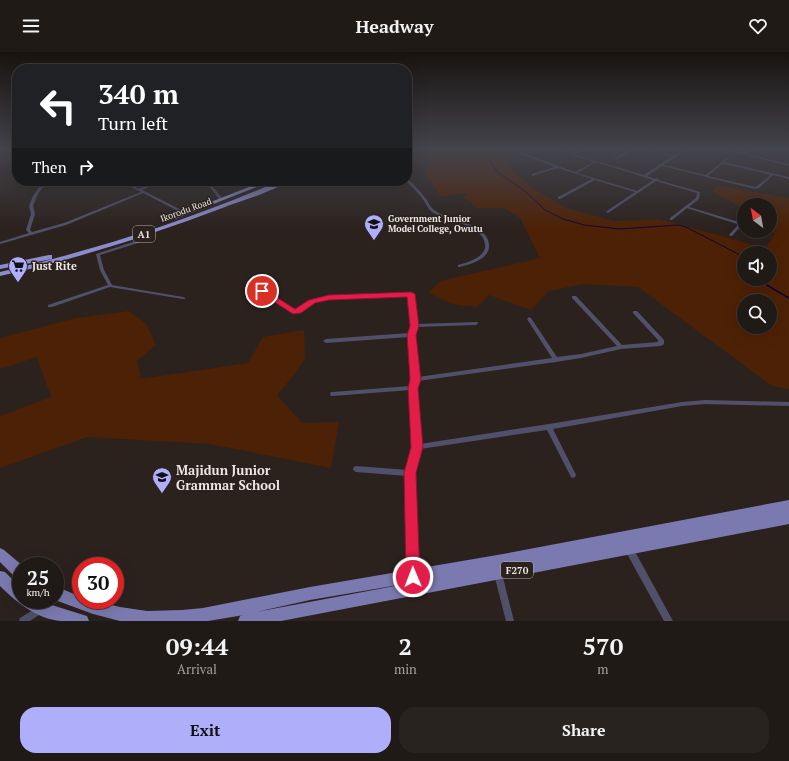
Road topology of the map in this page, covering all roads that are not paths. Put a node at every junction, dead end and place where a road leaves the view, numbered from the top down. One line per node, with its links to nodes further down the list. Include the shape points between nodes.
1 (583, 176): 8 (street)
2 (645, 176): 9 (street)
3 (706, 176): 4 (street, via 758,188)
4 (770, 176)
5 (778, 176): 7 (street)
6 (779, 176): 7 (street)
7 (789, 178)
8 (594, 179): 19 (street); 20 (street)
9 (657, 179): 19 (street); 22 (street, via 699,193 698,198)
10 (412, 184): 32 (street, via 431,209 474,228 486,239 487,249 482,257)
11 (41, 186): 28 (street, via 31,206 33,214 28,230)
12 (131, 186): 17 (street)
13 (149, 186): 17 (street)
14 (210, 186): 21 (street)
15 (256, 186): 21 (highway, Ikorodu Road / A1)
16 (272, 186): 29 (highway, Ikorodu Road / A1)
17 (139, 190): 18 (street)
18 (144, 192): 24 (street); 28 (street, via 65,224)
19 (637, 192): 23 (street)
20 (559, 198)
21 (221, 199): 24 (highway, Ikorodu Road / A1)
22 (686, 207): 25 (street); 26 (street)
23 (608, 212)
24 (185, 213): 33 (highway, Ikorodu Road / A1, via 90,247)
25 (671, 219)
26 (737, 223)
27 (737, 228): 30 (street)
28 (32, 234): 31 (street)
29 (143, 235): 34 (highway, Ikorodu Road / A1); 35 (street, via 144,239 140,241 98,254)
30 (731, 235)
31 (0, 243)
32 (459, 266)
33 (0, 267)
34 (0, 275)
35 (110, 286): 38 (street); 39 (street)
36 (262, 291): 43 (street, via 293,312 312,302 329,298 411,294)
37 (574, 297): 46 (street)
38 (183, 298)
39 (50, 306)
40 (635, 312): 46 (street, via 662,343)
41 (528, 319): 47 (street)
42 (476, 323): 43 (street)
43 (414, 326): 44 (street)
44 (411, 335): 45 (street); 48 (street)
45 (326, 341)
46 (621, 347): 47 (street)
47 (556, 360): 48 (street)
48 (416, 380): 49 (street)
49 (413, 388): 50 (street); 53 (street)
50 (333, 394)
51 (789, 404): 52 (street, via 682,404)
52 (549, 427): 53 (street); 56 (street)
53 (417, 447): 55 (street)
54 (356, 470): 55 (street)
55 (410, 473): 64 (street)
56 (573, 475)
57 (789, 506): 64 (main road, F270)
58 (789, 518): 59 (main road, F270)
59 (629, 549): 62 (main road, F270); 74 (street)
60 (0, 554): 61 (main road)
61 (12, 565)
62 (498, 574): 68 (main road, F270); 73 (street)
63 (0, 577): 65 (main road)
64 (413, 577): 66 (main road, F270)
65 (12, 588)
66 (322, 592): 67 (main road, F270, via 213,614 159,618 110,612 88,607); 68 (main road)
67 (64, 597)
68 (322, 607): 72 (main road, F270)
69 (42, 609): 70 (street); 71 (main road)
70 (23, 621)
71 (82, 621)
72 (245, 621)
73 (510, 621)
74 (668, 621)

